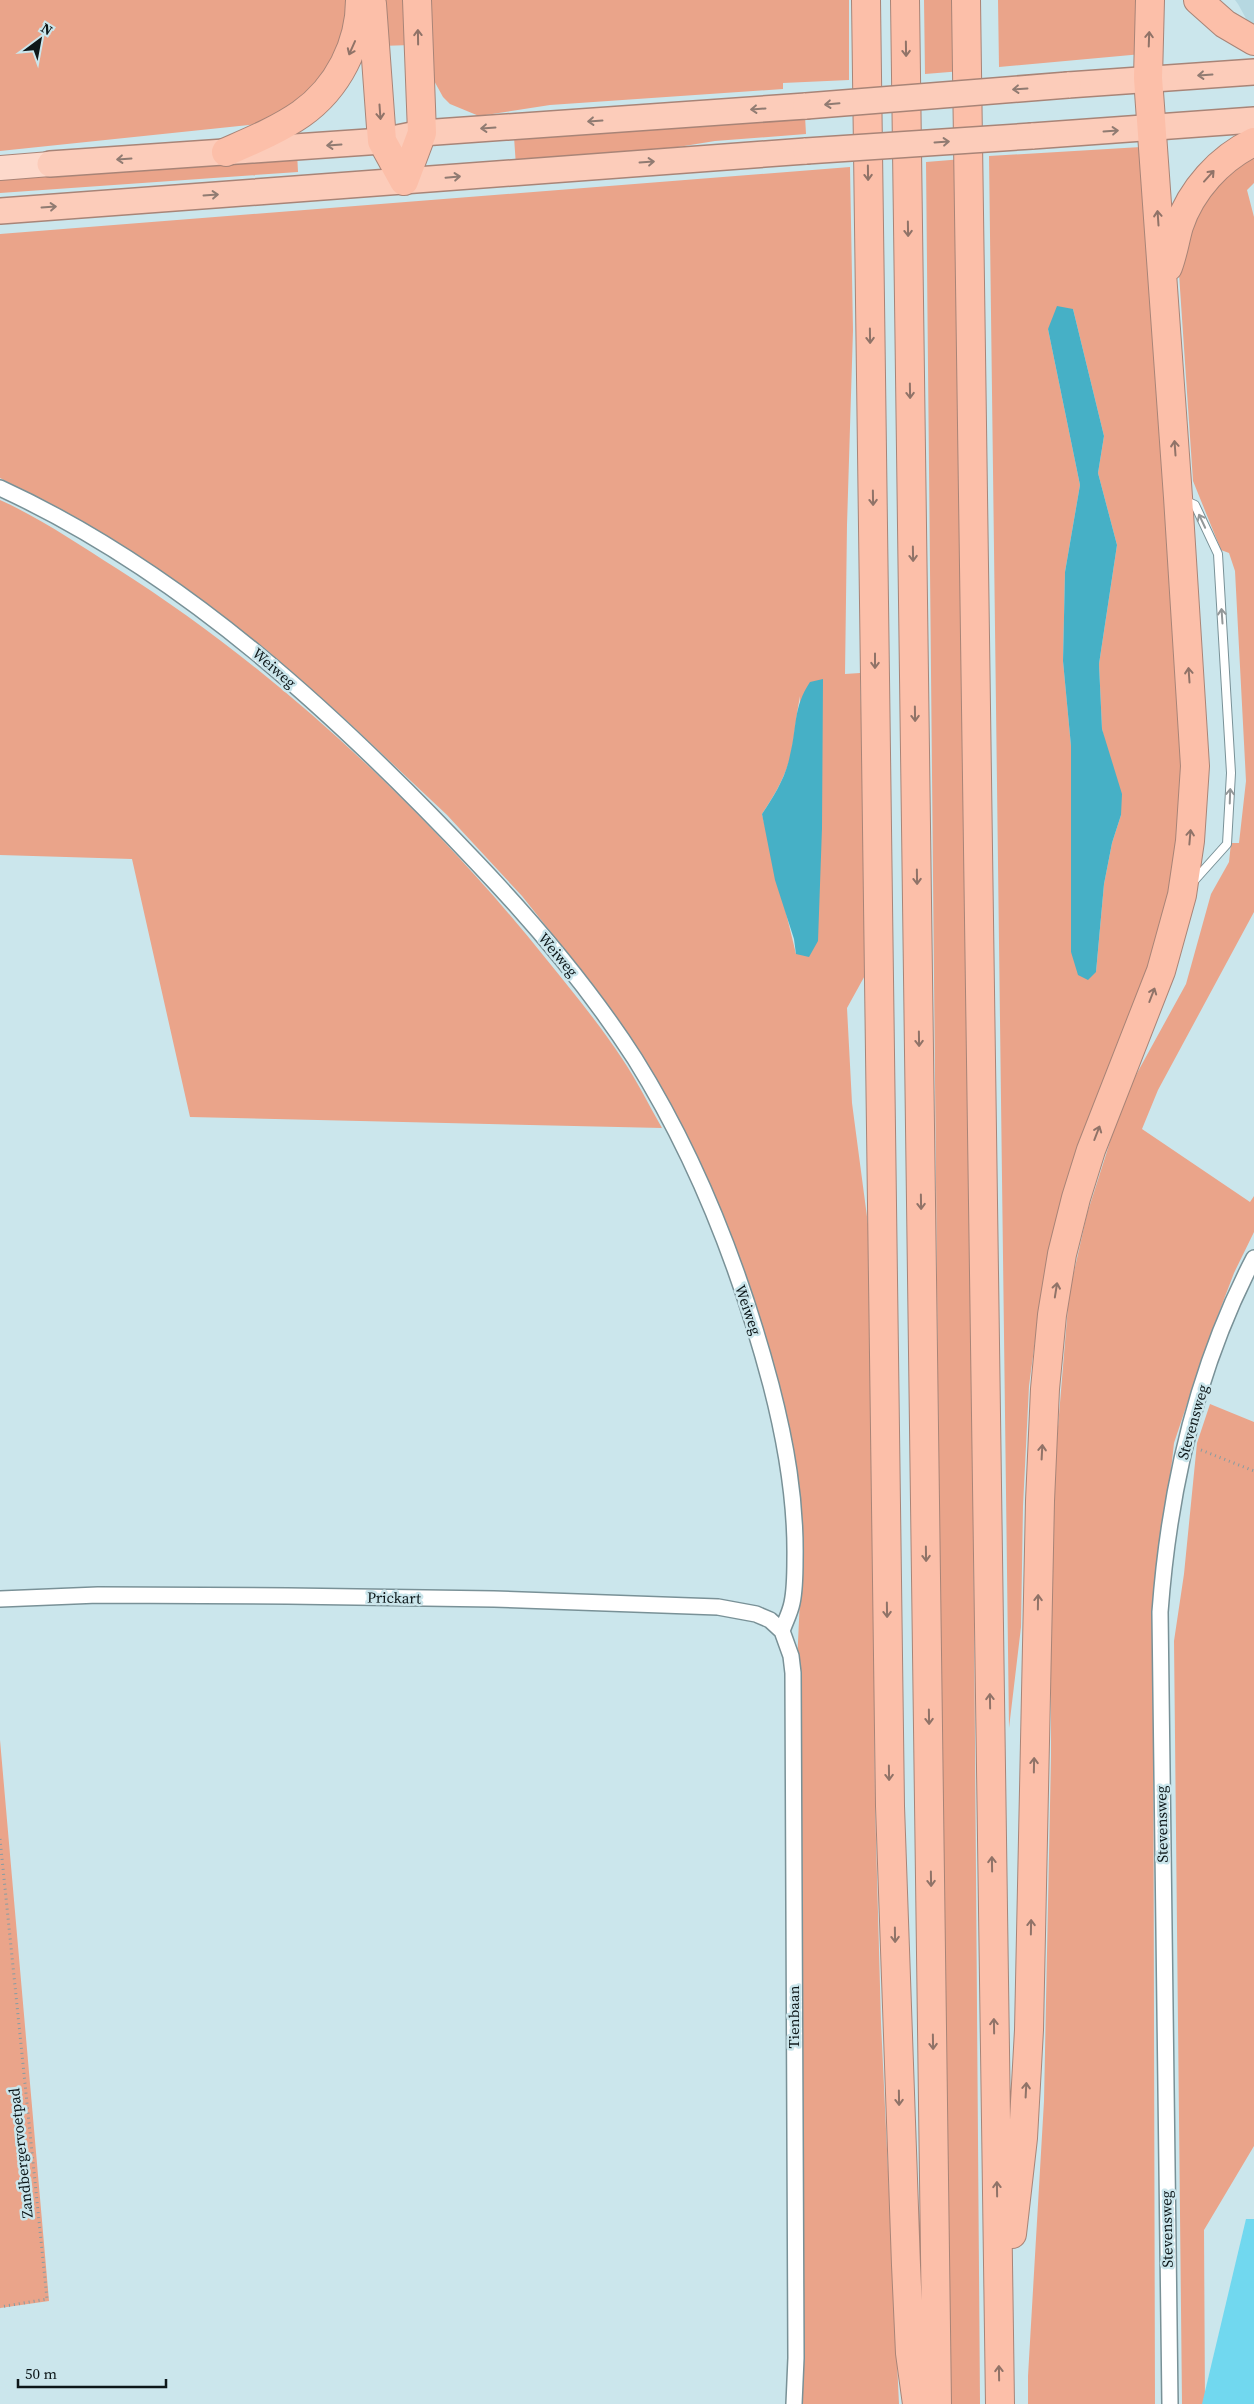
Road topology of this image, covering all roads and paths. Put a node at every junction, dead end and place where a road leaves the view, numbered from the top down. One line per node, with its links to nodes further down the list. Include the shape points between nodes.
1 (360, 0): 17 (highway, one-way to 17, via 356,39 340,71 321,97 301,114)
2 (371, 0): 15 (highway, one-way to 15)
3 (418, 0): 14 (highway, one-way to 3)
4 (866, 0): 35 (highway, one-way to 35, via 890,1797 904,2237 910,2353)
5 (905, 0): 36 (highway, one-way to 36)
6 (966, 0): 33 (highway, one-way to 6)
7 (1150, 0): 11 (highway, one-way to 7)
8 (1198, 0): 9 (highway, via 1225,24)
9 (1254, 41)
10 (1254, 72): 11 (highway, one-way to 11)
11 (1148, 78): 13 (highway); 14 (highway, one-way to 14, bridge)
12 (1254, 120): 13 (highway)
13 (1152, 128): 20 (highway, one-way to 13, bridge); 22 (highway, one-way to 13)
14 (422, 133): 15 (highway); 20 (highway)
15 (382, 141): 17 (highway, one-way to 17); 20 (highway)
16 (1254, 142): 22 (highway, one-way to 16, via 1179,228 1194,195 1226,159)
17 (226, 152): 18 (highway, one-way to 18)
18 (50, 164): 19 (main road)
19 (0, 168)
20 (404, 181): 21 (highway, one-way to 20)
21 (0, 211)
22 (1162, 284): 24 (highway, one-way to 22)
23 (0, 488): 30 (street, Weiweg, via 42,507 140,568 239,638 335,721 498,884 570,968 633,1057 677,1133 716,1222 764,1360 784,1437 794,1502 795,1550 792,1603)
24 (1178, 497): 25 (highway, one-way to 24, via 1190,841 1195,766); 25 (lane, one-way to 24, via 1227,844 1231,773 1218,554 1195,505)
25 (1182, 895): 33 (highway, one-way to 25, via 1023,2138 1040,1501 1052,1315 1062,1254 1090,1150 1161,972)
26 (1254, 1258): 27 (street, Stevensweg, via 1216,1345)
27 (1186, 1445): 28 (path); 38 (street, Stevensweg, via 1170,1515 1160,1612)
28 (1254, 1471)
29 (0, 1599): 30 (street, Prickart, via 98,1595 288,1596 709,1606 756,1614 770,1620)
30 (782, 1631): 34 (street, Tienbaan, via 793,1673)
31 (0, 1839): 32 (path, Zandbergervoetpad, via 47,2299)
32 (0, 2307)
33 (999, 2343): 37 (highway, one-way to 33)
34 (794, 2404)
35 (917, 2404)
36 (937, 2404)
37 (1000, 2404)
38 (1170, 2404)

